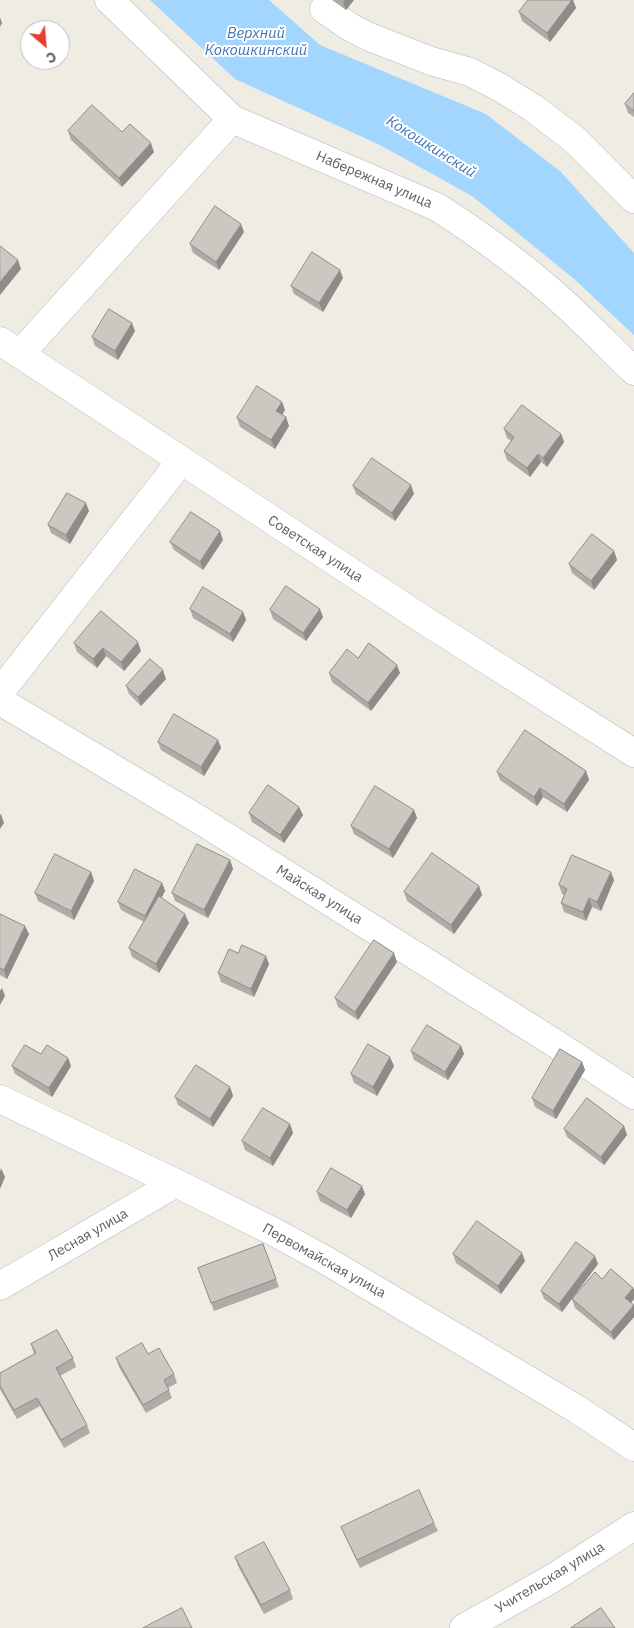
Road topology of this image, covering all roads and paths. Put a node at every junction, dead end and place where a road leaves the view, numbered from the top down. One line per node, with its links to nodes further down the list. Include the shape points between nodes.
1 (109, 0): 3 (street, Набережная улица)
2 (324, 9): 4 (street, via 367,36 430,61 470,72 501,88 575,140)
3 (232, 119): 5 (street); 6 (street, Набережная улица, via 428,203 463,224 565,304)
4 (634, 199)
5 (10, 348): 7 (street, Советская улица)
6 (634, 371)
7 (181, 461): 8 (street); 10 (street, Советская улица)
8 (0, 692)
9 (0, 701): 11 (street, Майская улица, via 203,822)
10 (634, 753)
11 (634, 1095)
12 (0, 1099): 13 (street, Первомайская улица)
13 (176, 1183): 14 (street, Лесная улица); 15 (street, Первомайская улица, via 327,1260 575,1408)
14 (0, 1286)
15 (634, 1447)
16 (634, 1526): 17 (street, Учительская улица, via 553,1578)
17 (464, 1628)

